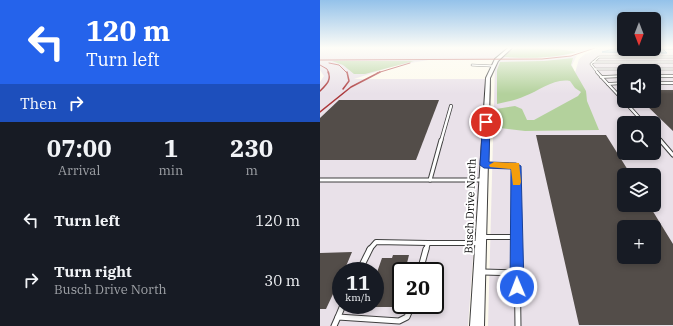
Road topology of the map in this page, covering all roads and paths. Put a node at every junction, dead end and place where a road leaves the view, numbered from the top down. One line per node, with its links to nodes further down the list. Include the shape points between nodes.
1 (494, 63): 4 (street, Busch Drive North)
2 (590, 63): 5 (lane)
3 (472, 65): 4 (lane)
4 (492, 66): 21 (street, Busch Drive North, via 488,78)
5 (595, 69): 6 (lane); 7 (lane)
6 (673, 69)
7 (601, 76): 8 (lane); 14 (lane)
8 (617, 76)
9 (661, 76): 10 (lane)
10 (673, 76)
11 (617, 83): 14 (lane)
12 (661, 83): 13 (lane)
13 (673, 83)
14 (608, 84): 15 (lane)
15 (617, 94)
16 (451, 106): 23 (lane)
17 (630, 108): 18 (lane)
18 (638, 116)
19 (661, 142): 20 (lane)
20 (673, 155)
21 (484, 165): 24 (street, Busch Drive North); 25 (lane, via 516,166)
22 (320, 180): 23 (lane)
23 (430, 180): 24 (lane)
24 (484, 180): 26 (street, Busch Drive North)
25 (517, 237): 26 (lane); 31 (lane)
26 (481, 240): 27 (lane); 30 (street, Busch Drive North)
27 (428, 242): 28 (lane, via 376,242); 29 (lane)
28 (363, 262)
29 (422, 262)
30 (480, 272): 31 (lane); 37 (street, Busch Drive North)
31 (517, 274): 38 (lane)
32 (339, 314): 34 (lane)
33 (408, 314): 35 (lane)
34 (338, 317): 35 (lane); 36 (lane)
35 (399, 324)
36 (334, 326)
37 (477, 326)
38 (518, 326)

